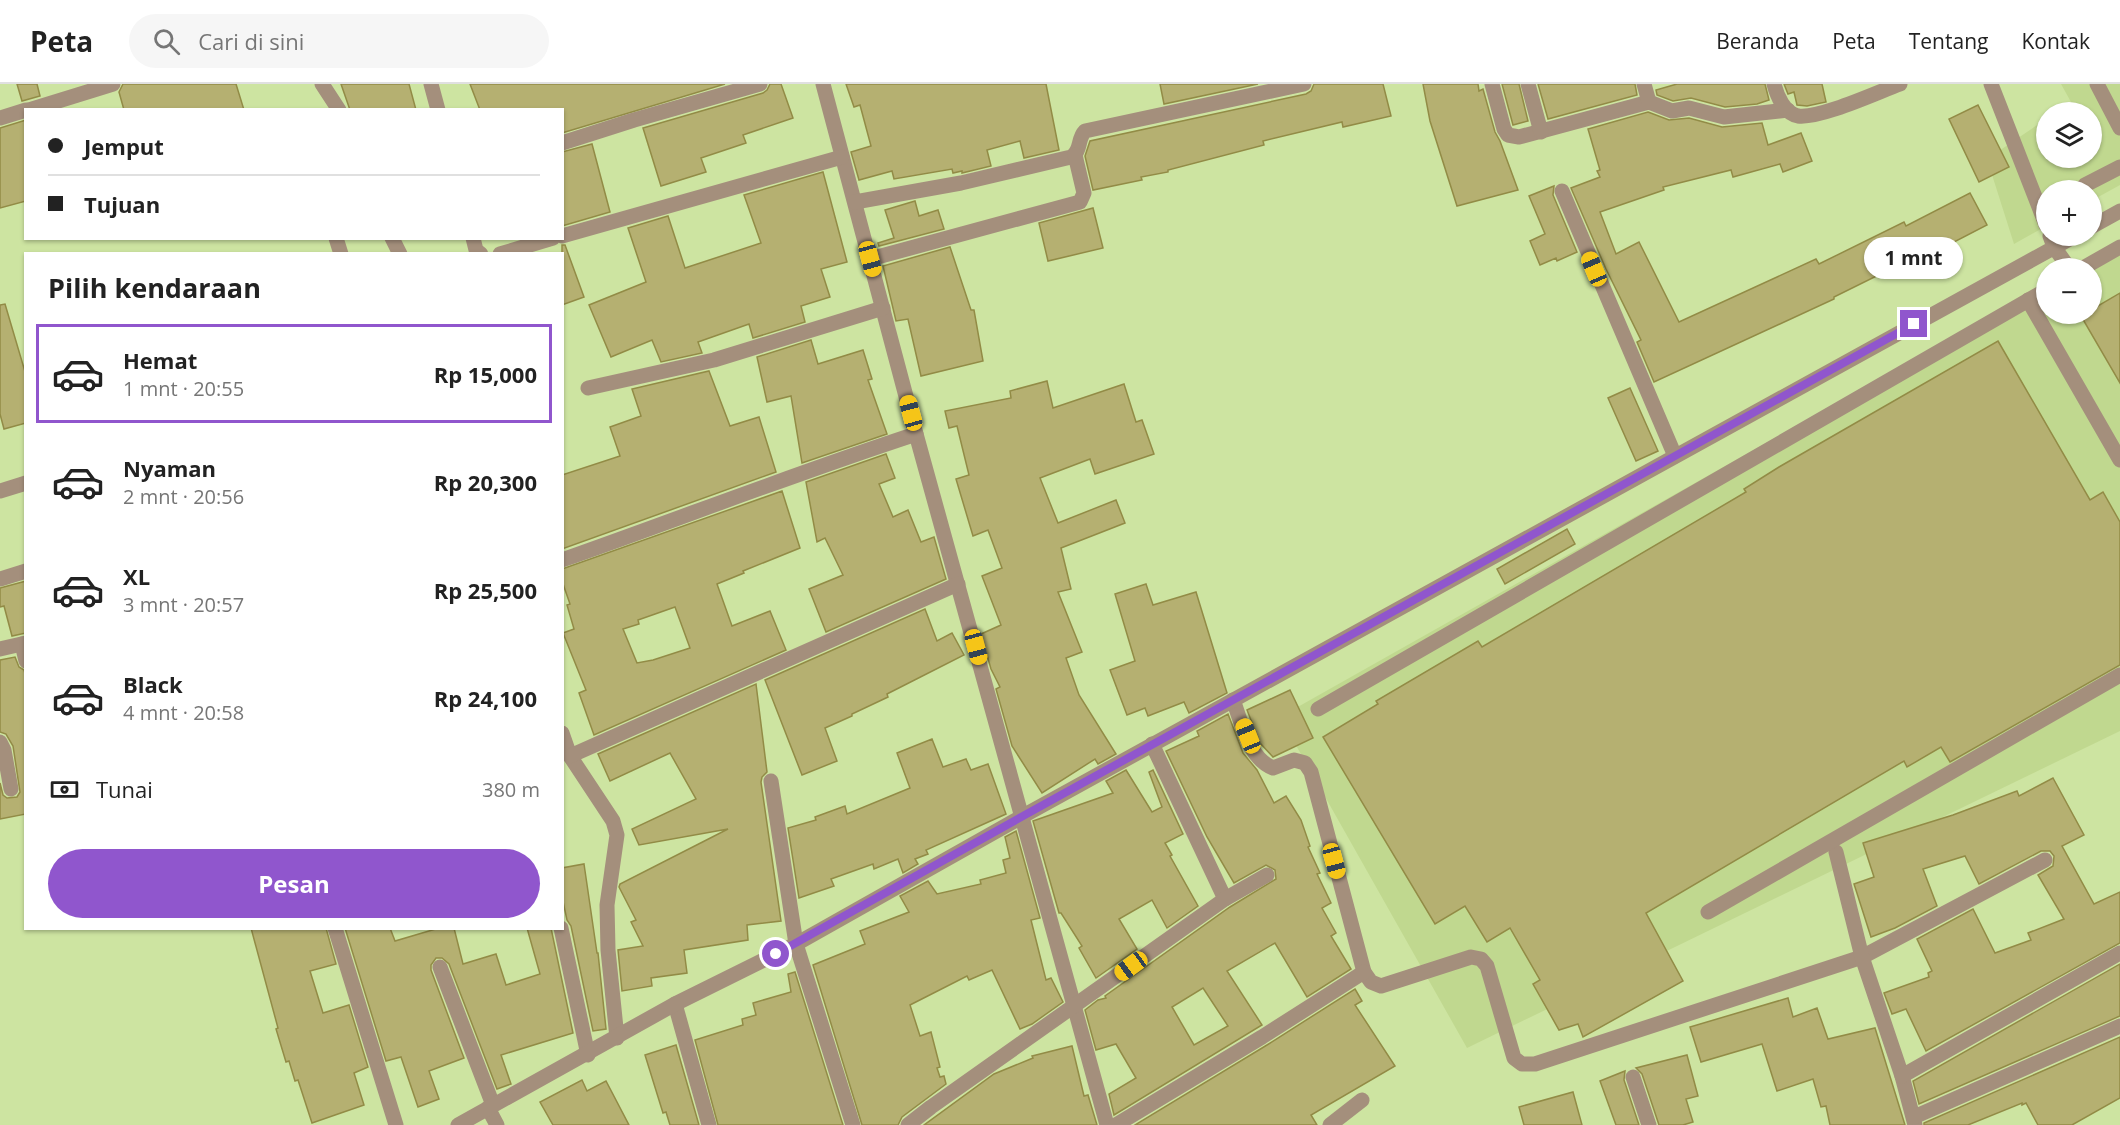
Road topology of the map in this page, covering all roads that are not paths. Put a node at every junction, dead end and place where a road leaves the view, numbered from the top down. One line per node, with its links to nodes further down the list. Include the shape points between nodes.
1 (113, 84): 15 (street)
2 (322, 84): 16 (street)
3 (430, 84): 17 (street)
4 (760, 84): 23 (street)
5 (823, 84): 25 (street)
6 (1304, 84): 24 (street, via 1085,131)
7 (1492, 84): 22 (street, via 1508,135)
8 (1528, 84): 22 (street)
9 (1644, 84): 14 (street)
10 (1774, 84): 18 (street, via 1778,98)
11 (1900, 84): 18 (street, via 1817,115 1797,116)
12 (1990, 84): 29 (street)
13 (2097, 84): 21 (street)
14 (1649, 102): 18 (street, via 1672,111 1689,108 1724,117); 22 (street)
15 (34, 108)
16 (338, 108)
17 (437, 108)
18 (1788, 110)
19 (24, 111): 20 (street)
20 (0, 118)
21 (2120, 128)
22 (1541, 132)
23 (564, 142)
24 (1075, 155): 30 (street, via 961,183); 39 (street, via 1084,193 1080,202)
25 (842, 157): 30 (street); 33 (street)
26 (2120, 167): 27 (street)
27 (2095, 180)
28 (1562, 191): 45 (street)
29 (2036, 200)
30 (855, 202): 39 (street)
31 (2120, 211): 32 (street)
32 (2102, 221)
33 (564, 235)
34 (546, 240): 37 (street)
35 (2043, 246): 45 (street)
36 (2120, 247): 38 (street)
37 (507, 252)
38 (2101, 258)
39 (870, 259): 42 (street)
40 (2036, 296): 41 (street)
41 (2028, 300): 46 (street); 57 (street)
42 (883, 308): 43 (street, via 714,360); 44 (street)
43 (588, 388)
44 (916, 434): 49 (street); 52 (street)
45 (1675, 456): 56 (street)
46 (2120, 460)
47 (24, 484): 48 (street)
48 (0, 491)
49 (564, 559)
50 (24, 572): 51 (street)
51 (0, 579)
52 (958, 584): 61 (street); 64 (street)
53 (24, 644): 54 (street)
54 (0, 649)
55 (2120, 675): 69 (street)
56 (1233, 700): 60 (street); 76 (street, via 1255,755 1263,764 1273,768 1294,760 1305,763 1311,772)
57 (1318, 709)
58 (564, 740): 61 (street)
59 (0, 742): 63 (street)
60 (1152, 744): 64 (street); 68 (street)
61 (570, 756): 80 (street, via 613,821 616,835 607,905)
62 (771, 781): 72 (street)
63 (11, 789)
64 (1023, 816): 72 (street); 78 (street)
65 (1836, 852): 74 (street)
66 (2045, 860): 74 (street)
67 (1267, 874): 68 (street)
68 (1225, 899): 78 (street)
69 (1708, 912)
70 (336, 930): 87 (street)
71 (561, 930): 81 (street)
72 (796, 944): 77 (street); 91 (street)
73 (2120, 953): 82 (street)
74 (1862, 957): 76 (street, via 1535,1064 1522,1064 1514,1058 1487,966 1481,959 1471,957 1381,986 1371,982); 82 (street)
75 (440, 967): 85 (street)
76 (1364, 972): 94 (street)
77 (675, 1004): 80 (street); 90 (street)
78 (1075, 1006): 92 (street); 93 (street)
79 (2120, 1026): 86 (street)
80 (617, 1038): 81 (street)
81 (588, 1055): 85 (street)
82 (1902, 1076): 86 (street)
83 (1633, 1077): 96 (street)
84 (1362, 1100): 95 (street)
85 (490, 1107): 88 (street); 89 (street)
86 (1915, 1121)
87 (396, 1125)
88 (458, 1125)
89 (497, 1125)
90 (709, 1125)
91 (853, 1125)
92 (908, 1125)
93 (1107, 1125)
94 (1116, 1125)
95 (1330, 1125)
96 (1649, 1125)

